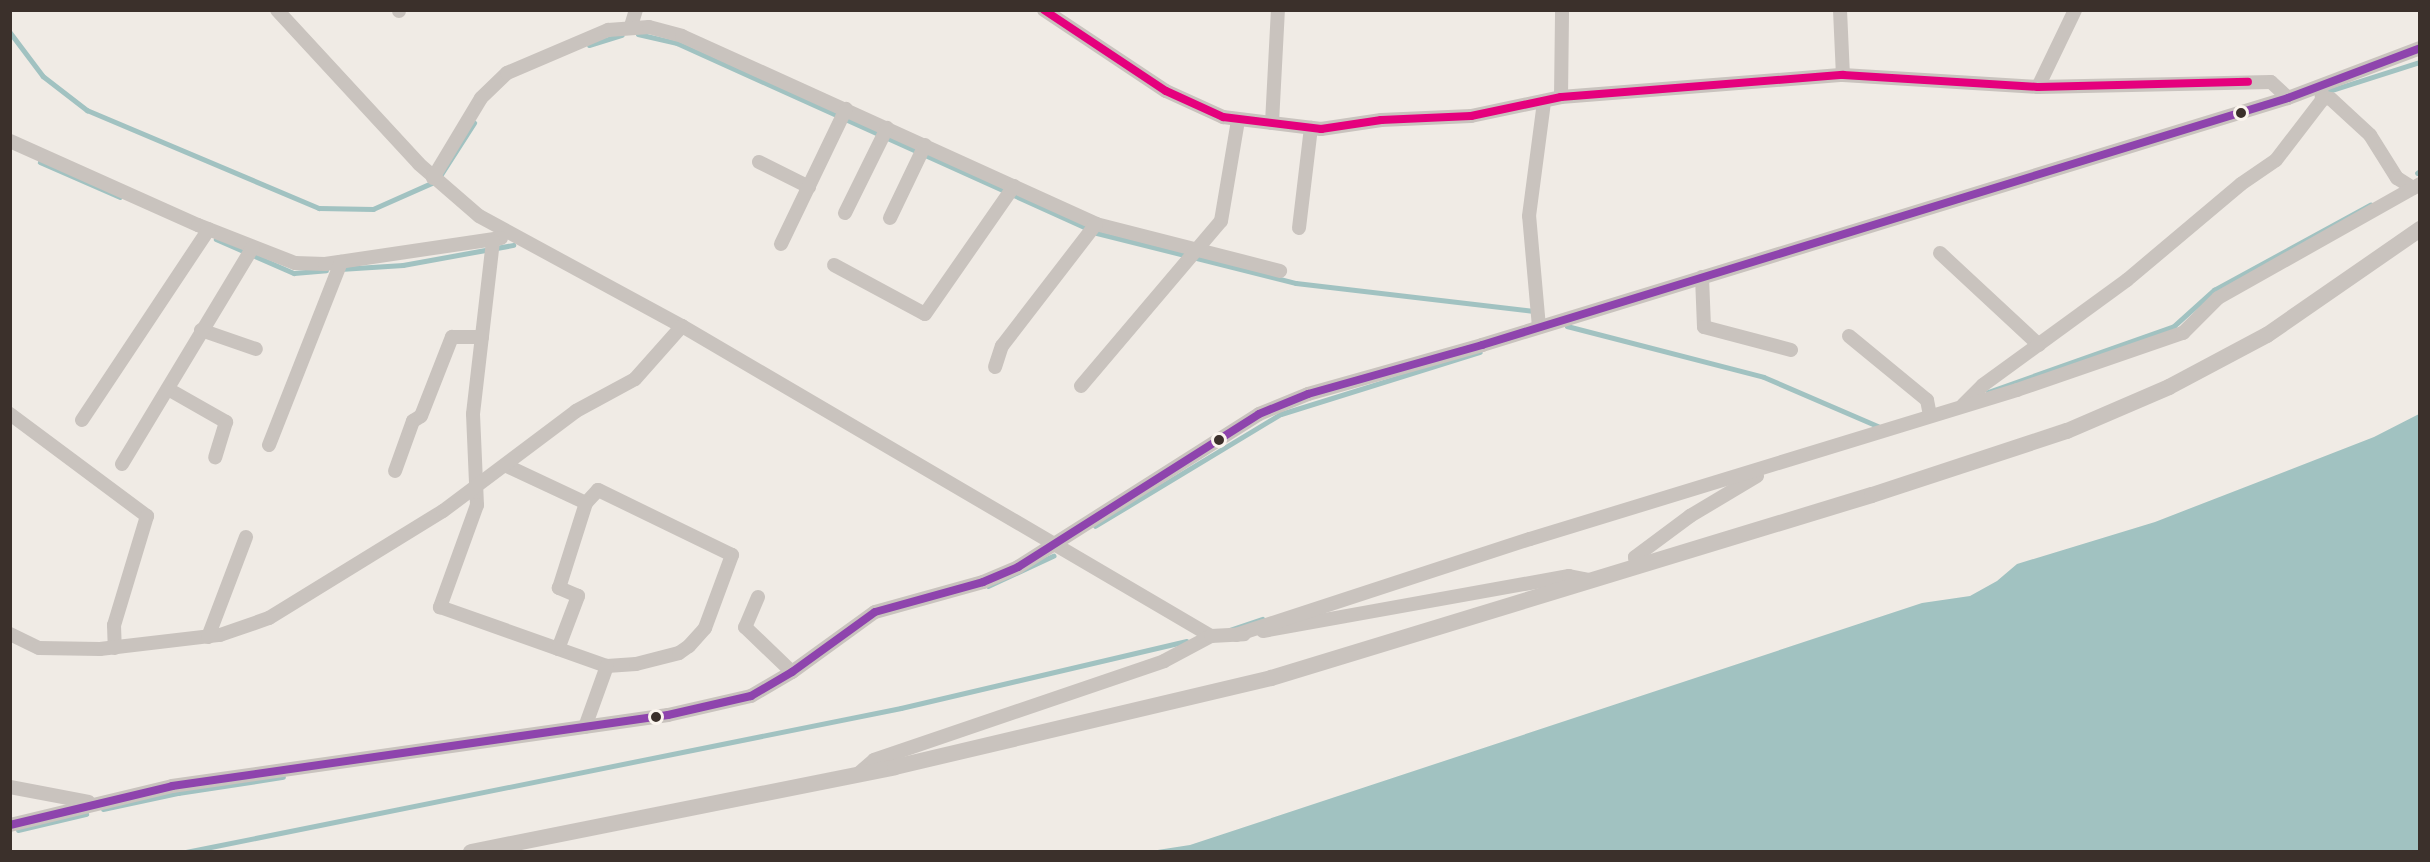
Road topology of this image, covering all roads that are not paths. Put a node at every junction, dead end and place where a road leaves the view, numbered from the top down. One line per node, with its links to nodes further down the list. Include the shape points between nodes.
1 (636, 10): 8 (street)
2 (1044, 10): 17 (street, via 1166,91)
3 (1278, 10): 18 (street)
4 (1562, 10): 13 (street)
5 (1840, 10): 10 (street)
6 (2075, 10): 11 (street)
7 (279, 11): 24 (street)
8 (631, 26): 16 (street, via 682,36); 24 (street, via 608,30 499,79 481,98)
9 (2420, 48): 12 (street)
10 (1843, 75): 11 (street); 13 (street)
11 (2038, 87): 14 (street, via 2271,82)
12 (2322, 92): 14 (street); 25 (street, via 2370,135 2397,178); 49 (street, via 2276,160)
13 (1561, 97): 15 (street)
14 (2288, 98): 43 (street)
15 (1544, 102): 19 (street, via 1471,116); 45 (street, via 1529,216)
16 (843, 114): 20 (street); 26 (street)
17 (1238, 121): 18 (street); 39 (street, via 1221,221)
18 (1272, 123): 19 (street)
19 (1311, 128): 31 (street)
20 (884, 133): 22 (street); 28 (street)
21 (10, 141): 33 (street)
22 (922, 150): 27 (street); 29 (street)
23 (759, 162): 26 (street)
24 (435, 180): 34 (street, via 479,216)
25 (2416, 186): 55 (street, via 2218,298 2183,333)
26 (809, 187): 35 (street)
27 (1011, 191): 30 (street); 40 (street, via 925,314)
28 (845, 213)
29 (890, 218)
30 (1092, 228): 39 (street); 52 (street, via 1002,346)
31 (1299, 228)
32 (2420, 229): 69 (street, via 2267,335 2169,387 2067,431 1872,495)
33 (207, 233): 37 (street); 58 (street)
34 (512, 235): 36 (street); 44 (street)
35 (781, 244)
36 (493, 246): 41 (street); 48 (street)
37 (250, 251): 41 (street, via 295,263); 46 (street)
38 (1940, 253): 49 (street)
39 (1196, 254): 42 (street); 53 (street)
40 (834, 265)
41 (339, 266): 59 (street)
42 (1280, 271)
43 (1702, 277): 45 (street); 51 (street, via 1704,327)
44 (682, 326): 62 (street, via 635,379 576,411); 68 (street)
45 (1539, 327): 68 (street, via 1308,394 1259,414)
46 (201, 330): 50 (street); 54 (street)
47 (1849, 336): 56 (street, via 1927,400)
48 (482, 337): 64 (street, via 452,337 421,416 413,421); 65 (street, via 473,414)
49 (2039, 345): 55 (street, via 1983,385)
50 (256, 349)
51 (1791, 350)
52 (995, 367)
53 (1081, 386)
54 (168, 389): 60 (street, via 226,422); 61 (street)
55 (1959, 408): 56 (street)
56 (1929, 412): 63 (street)
57 (10, 414): 76 (street, via 147,516 114,625)
58 (82, 420)
59 (269, 445)
60 (215, 457)
61 (122, 464)
62 (507, 466): 65 (street); 66 (street)
63 (1770, 466): 69 (street, via 1690,516 1635,557); 73 (street)
64 (396, 471)
65 (474, 490): 75 (street, via 269,618); 77 (street, via 477,505 440,607)
66 (586, 503): 77 (street, via 559,588 578,596); 78 (street, via 598,490 732,555 705,628 689,646 679,653 636,664)
67 (246, 537): 75 (street)
68 (1056, 545): 74 (street); 79 (street, via 982,582 875,612)
69 (1636, 564): 70 (street)
70 (1590, 580): 73 (street, via 1569,576); 81 (street, via 1272,678)
71 (758, 597): 79 (street, via 745,627)
72 (10, 633): 76 (street, via 39,648)
73 (1236, 635): 74 (street)
74 (1211, 636): 81 (street, via 1164,661 874,760)
75 (208, 637): 76 (street)
76 (115, 648)
77 (558, 649): 78 (street)
78 (607, 666): 80 (street)
79 (792, 672): 80 (street, via 751,696 668,715)
80 (585, 727): 83 (street, via 172,786)
81 (858, 774): 85 (street)
82 (10, 787): 83 (street)
83 (94, 803): 84 (street)
84 (10, 825)
85 (471, 852)

